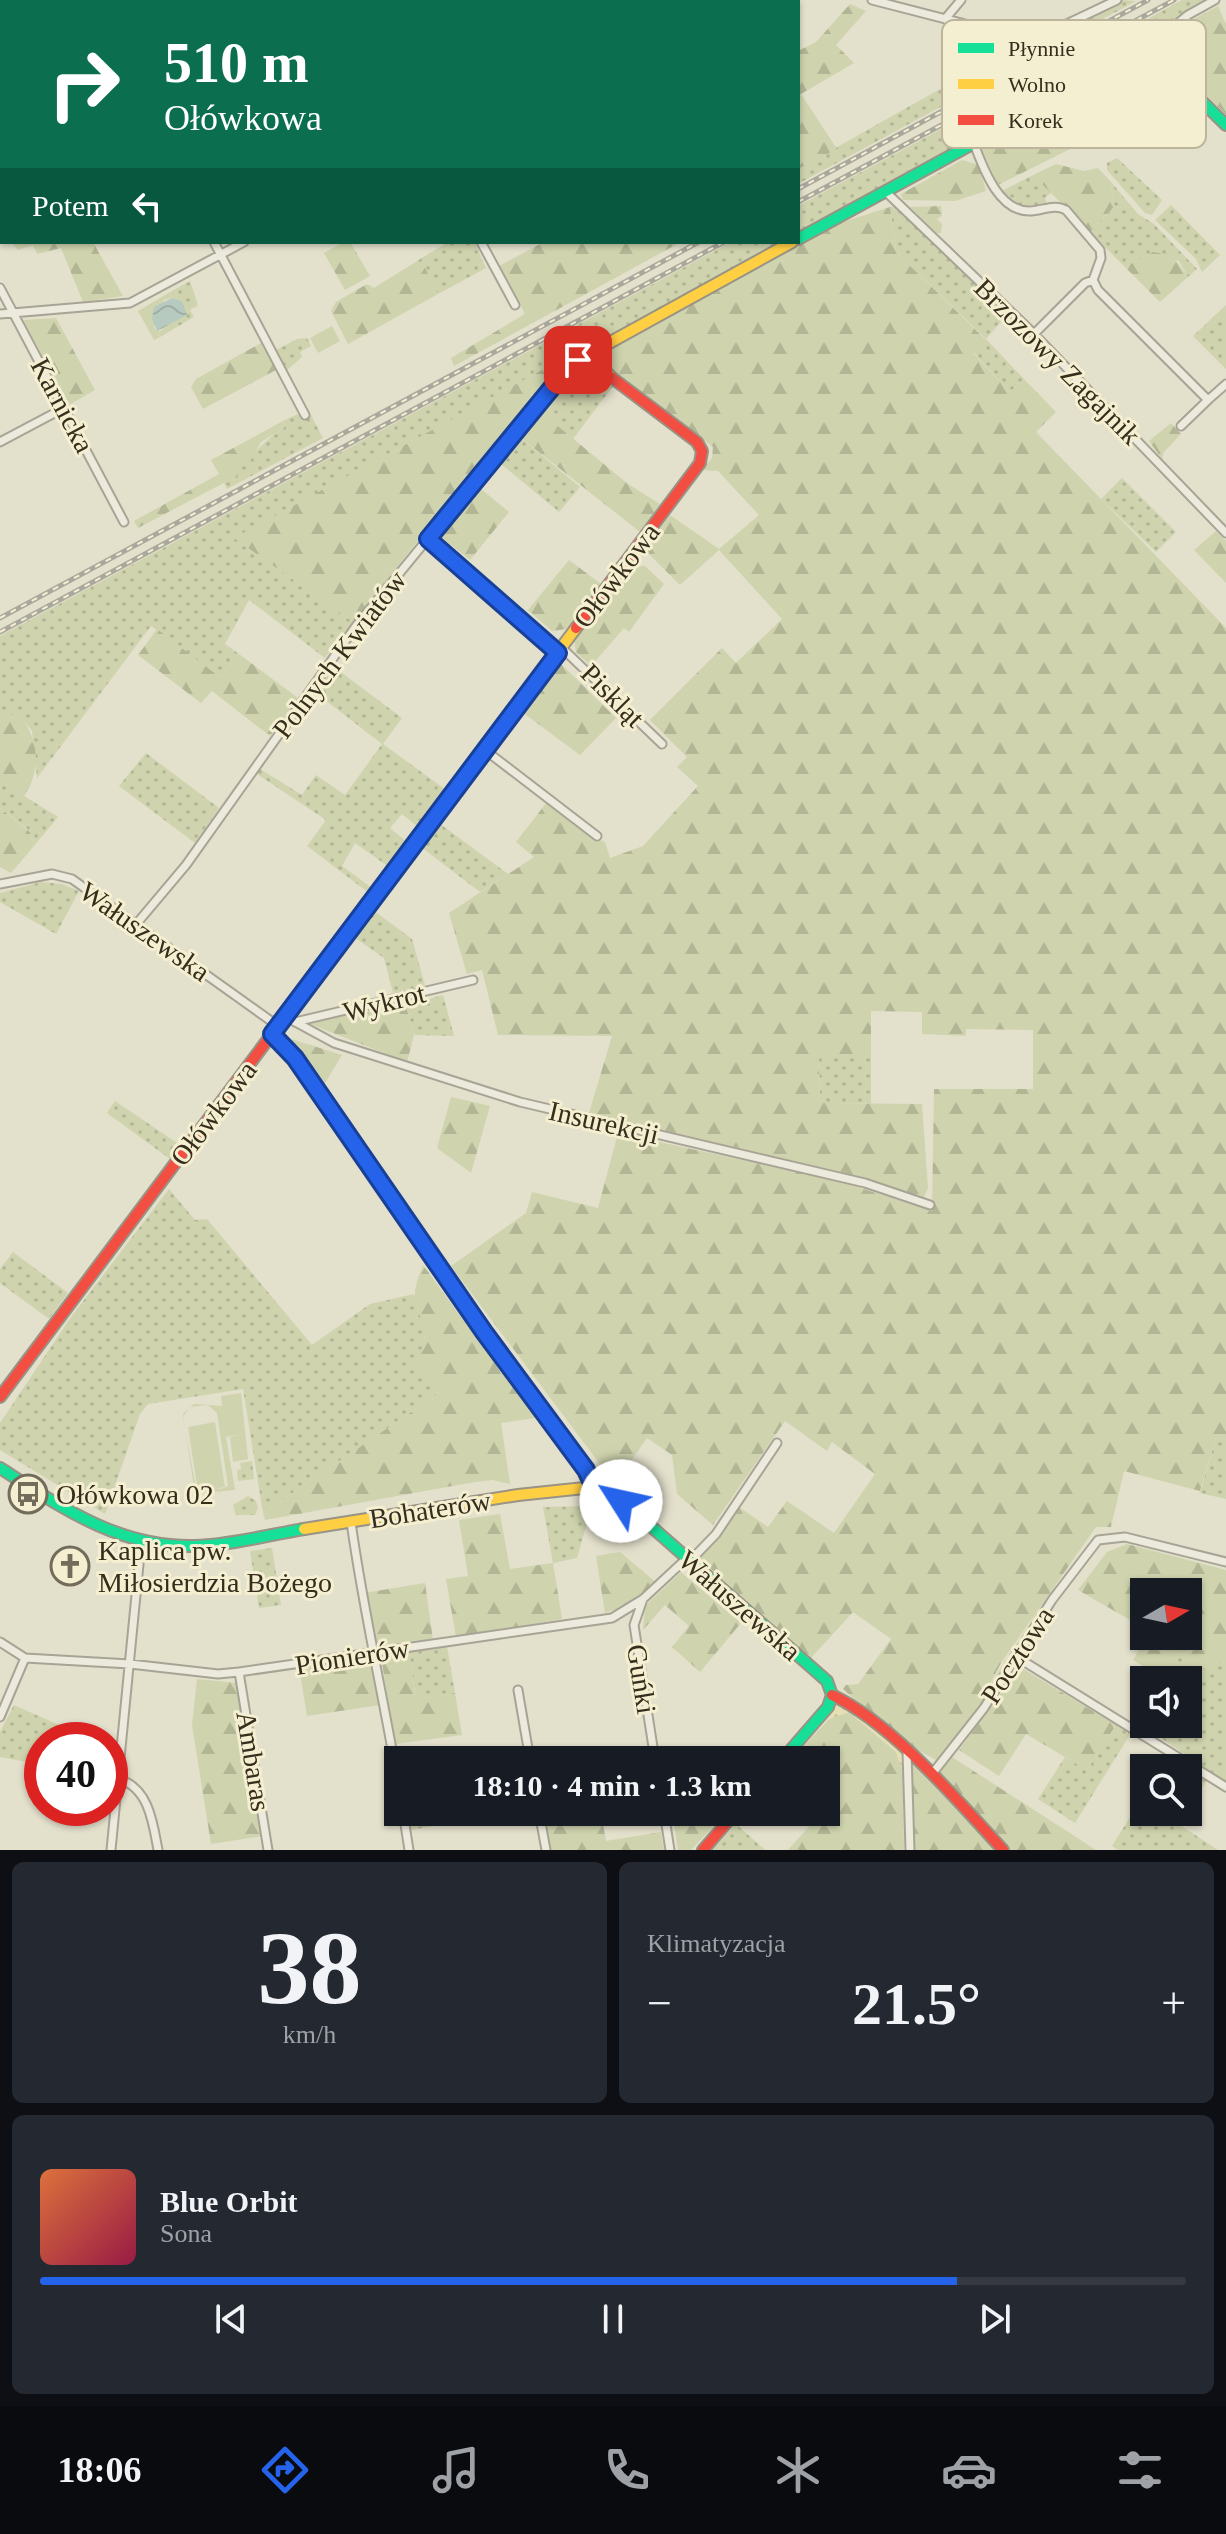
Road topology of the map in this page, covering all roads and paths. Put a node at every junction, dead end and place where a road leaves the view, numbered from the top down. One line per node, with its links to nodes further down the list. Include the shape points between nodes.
1 (872, 0): 5 (street)
2 (961, 0): 5 (street)
3 (1117, 0): 7 (street)
4 (1215, 0): 8 (street)
5 (945, 19): 6 (street)
6 (949, 20)
7 (1075, 20)
8 (1182, 20)
9 (1206, 105): 10 (street)
10 (1226, 125)
11 (967, 148): 13 (street)
12 (976, 148): 20 (street, via 996,190 1006,199 1029,211 1060,206 1096,243 1101,258)
13 (886, 192): 14 (street); 25 (street, Brzozowy Zagajnik)
14 (800, 238)
15 (215, 244): 19 (street)
16 (240, 244): 19 (street)
17 (482, 244): 22 (street)
18 (788, 244): 26 (street, Polnych Kwiatów)
19 (219, 255): 24 (street, via 130,303); 30 (street)
20 (1093, 280): 25 (street); 28 (street)
21 (0, 288): 24 (street, Karnicka)
22 (515, 305)
23 (0, 314): 24 (street)
24 (13, 314): 29 (street, Karnicka)
25 (1034, 334): 34 (street, Brzozowy Zagajnik)
26 (589, 354): 35 (street, Polnych Kwiatów, via 559,379); 36 (street, Ołówkowa, via 702,451 700,463)
27 (1226, 384): 28 (street)
28 (1208, 400): 31 (street)
29 (64, 408): 32 (street); 33 (street, Karnicka)
30 (305, 415)
31 (1181, 426)
32 (0, 442)
33 (124, 522)
34 (1226, 533)
35 (428, 539): 36 (street, Piskląt); 41 (street, Polnych Kwiatów, via 356,626 186,865)
36 (560, 650): 37 (street, Piskląt); 38 (street, Ołówkowa)
37 (662, 744)
38 (485, 750): 39 (street); 43 (street, Ołówkowa)
39 (597, 836)
40 (0, 884): 41 (street, Wałuszewska, via 62,876 90,888)
41 (138, 922): 44 (street, Wałuszewska)
42 (473, 980): 43 (street, Wykrot)
43 (290, 1020): 44 (street, Ołówkowa); 45 (street, Insurekcji, via 360,1053 520,1102 865,1183)
44 (275, 1030): 46 (street, Ołówkowa); 49 (street, Wałuszewska)
45 (930, 1205)
46 (0, 1397)
47 (777, 1443): 52 (street, Pionierów, via 716,1534)
48 (1, 1470): 51 (street, Bohaterów, via 89,1524)
49 (594, 1487): 50 (street, Bohaterów); 52 (street, Wałuszewska, via 611,1492)
50 (351, 1522): 51 (street, Bohaterów, via 197,1546); 56 (street)
51 (141, 1544): 59 (street)
52 (688, 1560): 54 (street, Pionierów); 62 (street, Wałuszewska, via 827,1681)
53 (1226, 1562): 57 (street, Pocztowa, via 1152,1542 1102,1538 1084,1554)
54 (643, 1599): 56 (street, Pionierów, via 612,1618); 67 (street, Guńki, via 634,1625)
55 (0, 1642): 58 (street, Pionierów)
56 (376, 1651): 60 (street, Pionierów); 65 (street)
57 (1015, 1656): 70 (street, Pocztowa, via 984,1708); 72 (street)
58 (25, 1658): 59 (street, Pionierów); 63 (street)
59 (130, 1664): 60 (street, Pionierów); 64 (street)
60 (239, 1672): 80 (street, Ambaras)
61 (518, 1690): 66 (street)
62 (832, 1695): 68 (street); 69 (street, Wałuszewska, via 851,1704)
63 (0, 1717)
64 (124, 1722)
65 (392, 1746)
66 (528, 1746)
67 (653, 1746)
68 (794, 1746)
69 (907, 1752): 70 (street, Wałuszewska); 85 (street)
70 (932, 1774): 86 (street, Wałuszewska)
71 (128, 1782): 79 (street, via 152,1816)
72 (1226, 1787)
73 (114, 1826): 78 (street)
74 (405, 1826): 81 (street)
75 (542, 1826): 82 (street)
76 (666, 1826): 83 (street)
77 (724, 1826): 84 (street)
78 (111, 1850)
79 (158, 1850)
80 (268, 1850)
81 (409, 1850)
82 (546, 1850)
83 (670, 1850)
84 (703, 1850)
85 (910, 1850)
86 (1003, 1850)

